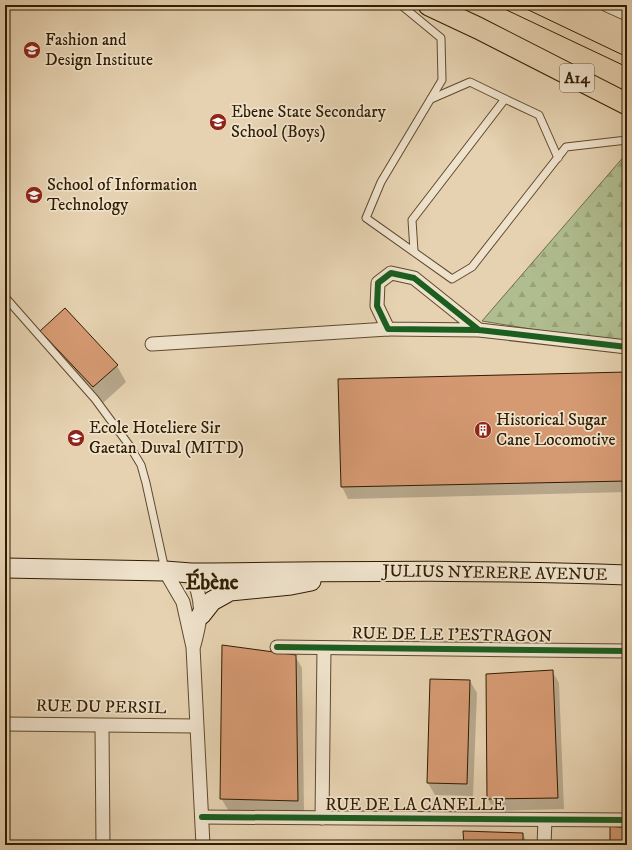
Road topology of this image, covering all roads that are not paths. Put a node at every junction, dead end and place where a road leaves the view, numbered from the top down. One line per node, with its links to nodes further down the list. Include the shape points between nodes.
1 (401, 5): 6 (lane, via 441,38 442,80)
2 (429, 5): 5 (main road, A14)
3 (607, 5): 4 (street)
4 (627, 14)
5 (528, 53): 8 (main road, A14); 9 (main road)
6 (430, 99): 7 (lane, via 470,82); 12 (lane, via 381,182 366,218)
7 (505, 99): 11 (lane, via 539,115); 12 (lane, via 412,220)
8 (627, 104)
9 (627, 117)
10 (627, 140): 11 (lane, via 566,147)
11 (558, 158): 12 (lane, via 472,267 452,279)
12 (414, 251)
13 (5, 297): 19 (lane, via 95,399 141,465)
14 (388, 329): 15 (street); 15 (street, via 377,306 378,284 391,272 414,278); 16 (street)
15 (479, 330): 17 (street)
16 (152, 344)
17 (627, 347)
18 (5, 568): 19 (main road, JULIUS NYERERE AVENUE)
19 (165, 571): 20 (main road, JULIUS NYERERE AVENUE, via 197,566 326,565); 21 (main road, JULIUS NYERERE AVENUE); 24 (street, via 183,602)
20 (358, 572): 21 (main road, JULIUS NYERERE AVENUE); 22 (main road, JULIUS NYERERE AVENUE, via 558,572); 23 (main road, via 291,585 230,591 212,601)
21 (191, 573): 23 (street, via 200,598)
22 (627, 575)
23 (202, 615): 24 (street)
24 (193, 647): 30 (street)
25 (277, 647): 26 (street, RUE DE LE I'ESTRAGON)
26 (324, 648): 27 (street, RUE DE LE I'ESTRAGON); 32 (street)
27 (627, 651)
28 (5, 724): 29 (street, RUE DU PERSIL)
29 (102, 726): 30 (street, RUE DU PERSIL); 35 (street)
30 (196, 726): 31 (street)
31 (202, 817): 32 (street, RUE DE LA CANELLE); 36 (street)
32 (322, 818): 33 (street, RUE DE LA CANELLE)
33 (545, 820): 34 (street, RUE DE LA CANELLE); 37 (street)
34 (627, 820)
35 (103, 845)
36 (203, 845)
37 (544, 845)

